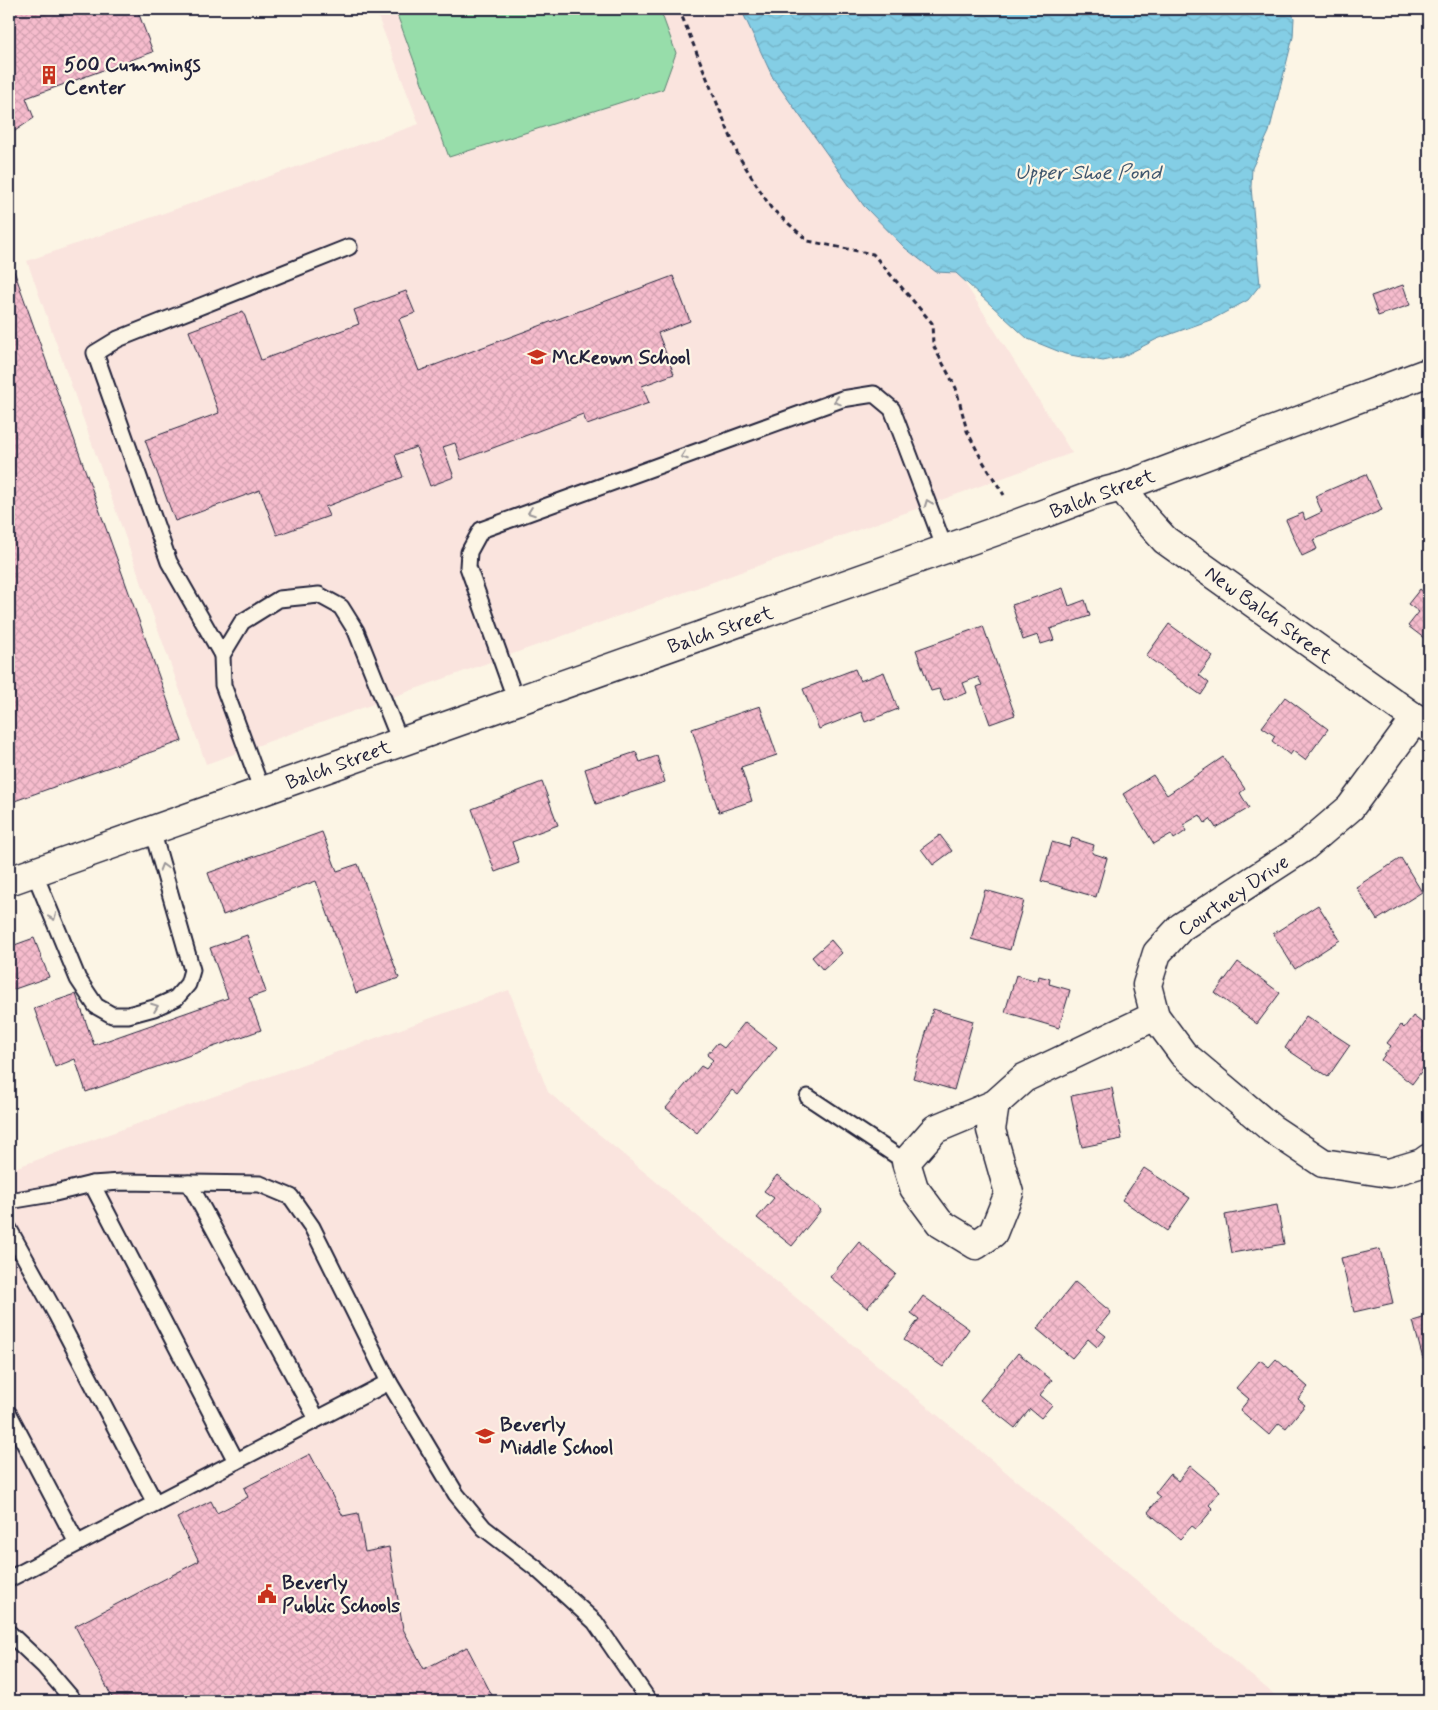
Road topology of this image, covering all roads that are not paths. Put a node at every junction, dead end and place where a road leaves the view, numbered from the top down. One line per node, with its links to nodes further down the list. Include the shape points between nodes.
1 (349, 247): 5 (lane, via 118,339 95,353 169,562)
2 (1429, 372): 3 (street, Balch Street)
3 (1122, 487): 4 (street, Balch Street, via 1099,492); 7 (street, New Balch Street, via 1165,540)
4 (946, 549): 6 (street, Balch Street); 6 (lane, one-way to 6, via 892,409 874,394 842,399 481,530 469,552 468,567)
5 (222, 655): 8 (lane, via 242,622 279,599 319,595 341,607 356,631); 9 (lane, via 223,685)
6 (516, 701): 8 (street, Balch Street)
7 (1422, 723): 13 (street, Courtney Drive, via 1350,808 1303,848 1181,927 1156,953 1147,985)
8 (400, 741): 9 (street, Balch Street)
9 (262, 791): 10 (street, Balch Street)
10 (152, 830): 11 (street, Balch Street); 11 (lane, one-way to 10, via 78,978 96,1006 112,1015 128,1015 154,1008 176,998 188,984 192,970)
11 (34, 872): 12 (street, Balch Street)
12 (9, 881)
13 (1154, 1016): 15 (street, via 1024,1078); 16 (street, Courtney Drive, via 1183,1054 1272,1129 1323,1163 1389,1173)
14 (808, 1097): 17 (lane)
15 (995, 1104): 17 (street, via 935,1129); 17 (street, via 991,1130 1009,1193 993,1233 976,1245 940,1223 914,1188)
16 (1429, 1158)
17 (906, 1162)
18 (189, 1183): 19 (lane); 22 (lane, via 260,1184 291,1197 312,1227); 24 (lane)
19 (92, 1184): 20 (lane); 25 (lane)
20 (9, 1201)
21 (9, 1229): 26 (lane)
22 (389, 1382): 24 (lane); 31 (lane, via 456,1494 484,1528 595,1622)
23 (9, 1414): 27 (lane)
24 (317, 1419): 25 (lane)
25 (236, 1461): 26 (lane)
26 (155, 1503): 27 (lane)
27 (77, 1544): 28 (lane)
28 (9, 1579)
29 (9, 1633): 30 (lane)
30 (74, 1701)
31 (649, 1701)

